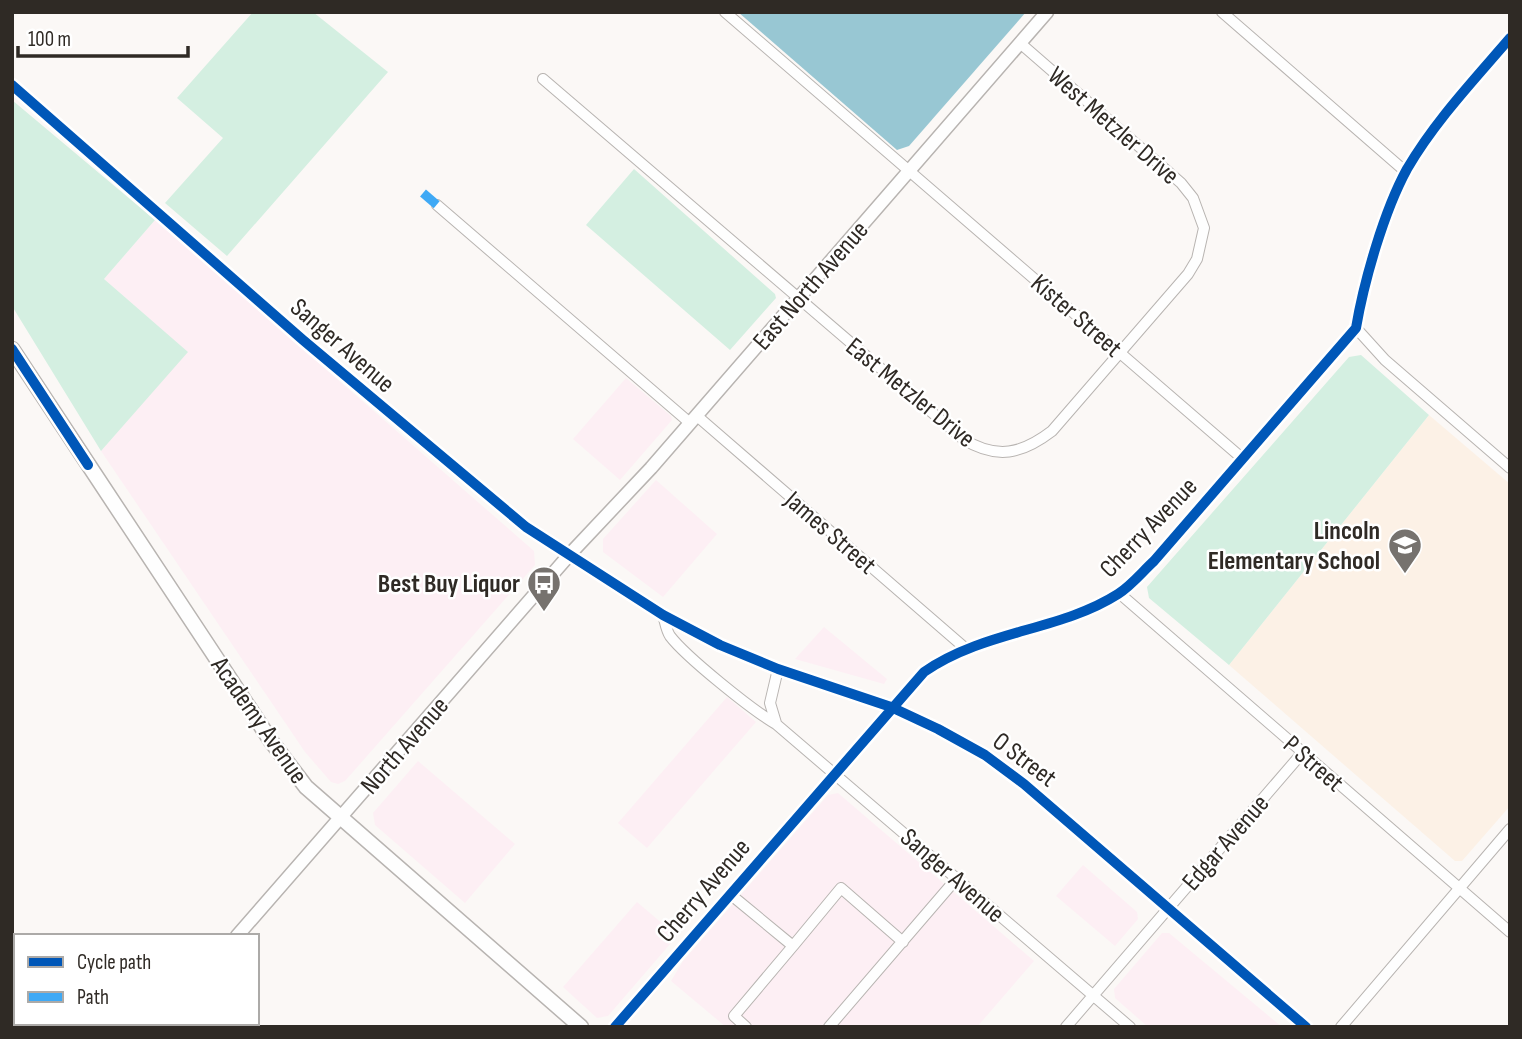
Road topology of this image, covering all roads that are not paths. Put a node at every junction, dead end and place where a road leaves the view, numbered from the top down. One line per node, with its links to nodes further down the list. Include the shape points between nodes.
1 (725, 12): 8 (street, Kister Street)
2 (1047, 12): 5 (street, East North Avenue)
3 (1222, 12): 9 (street)
4 (1510, 38): 9 (street, Cherry Avenue, via 1436,126)
5 (1020, 43): 8 (street, East North Avenue); 14 (street, West Metzler Drive, via 1181,183 1201,214 1204,228 1198,259)
6 (544, 79): 11 (street, East Metzler Drive)
7 (12, 85): 18 (street, Sanger Avenue, via 402,426 526,527)
8 (909, 171): 11 (street, East North Avenue); 14 (street, Kister Street)
9 (1406, 172): 12 (street, Cherry Avenue, via 1365,287)
10 (436, 205): 15 (street, James Street)
11 (798, 297): 14 (street, East Metzler Drive, via 963,439 999,454 1032,446 1052,431); 15 (street, East North Avenue)
12 (1356, 328): 16 (street, Cherry Avenue); 17 (street, via 1385,360)
13 (12, 349): 27 (main road, Academy Avenue, via 286,764)
14 (1120, 352): 16 (street, Kister Street)
15 (694, 419): 18 (street, East North Avenue); 21 (street, James Street)
16 (1243, 459): 19 (street, Cherry Avenue, via 1154,561)
17 (1510, 468)
18 (570, 554): 20 (street, Sanger Avenue); 27 (street, North Avenue)
19 (1119, 593): 21 (street, Cherry Avenue, via 1084,610); 25 (street, P Street)
20 (663, 615): 22 (street, O Street); 24 (street, Sanger Avenue, via 669,635)
21 (965, 648): 23 (street, Cherry Avenue, via 924,672)
22 (778, 669): 23 (street, O Street); 24 (street, via 770,703)
23 (891, 707): 26 (street, Cherry Avenue); 32 (street, O Street, via 1004,768)
24 (776, 724): 26 (street, Sanger Avenue)
25 (1303, 752): 30 (street, P Street); 32 (street, Edgar Avenue)
26 (834, 773): 29 (street, Sanger Avenue); 31 (street, Cherry Avenue)
27 (339, 819): 34 (street, North Avenue); 38 (main road, Academy Avenue)
28 (1510, 829): 30 (street)
29 (957, 878): 35 (street); 37 (street, Sanger Avenue)
30 (1459, 889): 33 (street, P Street); 45 (street)
31 (730, 894): 36 (street); 39 (street, Cherry Avenue)
32 (1168, 907): 37 (street, Edgar Avenue); 44 (street, O Street)
33 (1510, 932)
34 (239, 934)
35 (903, 942): 36 (street, via 841,888); 41 (street)
36 (793, 946): 40 (street, via 734,1016)
37 (1093, 995): 42 (street, Edgar Avenue); 43 (street, Sanger Avenue)
38 (581, 1027)
39 (615, 1027)
40 (746, 1027)
41 (829, 1027)
42 (1066, 1027)
43 (1130, 1027)
44 (1306, 1027)
45 (1341, 1027)

